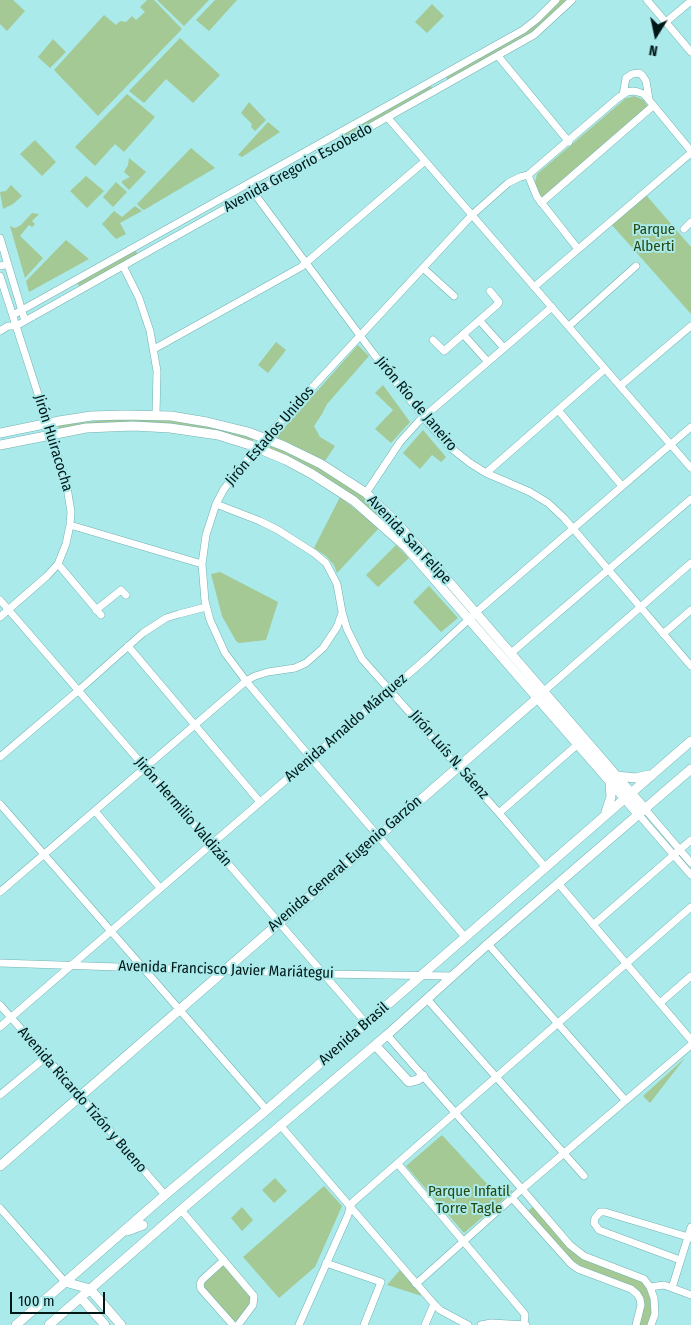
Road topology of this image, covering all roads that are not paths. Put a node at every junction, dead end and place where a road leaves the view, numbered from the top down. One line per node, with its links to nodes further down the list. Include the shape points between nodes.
1 (556, 0): 8 (street, Avenida Gregorio Escobedo, via 523,30)
2 (572, 0): 7 (street, Avenida Gregorio Escobedo, via 539,32)
3 (647, 0): 5 (street)
4 (691, 1): 5 (street)
5 (666, 22): 6 (street)
6 (691, 52)
7 (498, 56): 9 (street, Avenida Gregorio Escobedo); 14 (street)
8 (440, 76): 9 (street); 13 (street, Avenida Gregorio Escobedo)
9 (447, 85): 12 (street, Avenida Gregorio Escobedo)
10 (623, 95): 11 (street, via 638,92); 11 (street, Jirón Estados Unidos, via 626,78 639,73 646,81); 14 (street, Jirón Estados Unidos)
11 (651, 103): 16 (street, Jirón Estados Unidos); 20 (street)
12 (388, 118): 15 (street, Avenida Gregorio Escobedo); 17 (street)
13 (330, 138): 15 (street); 21 (street, Avenida Gregorio Escobedo)
14 (569, 142): 18 (street, Jirón Estados Unidos)
15 (335, 147): 19 (street, Avenida Gregorio Escobedo)
16 (691, 152): 29 (street)
17 (425, 161): 22 (street); 30 (street)
18 (528, 176): 20 (street); 22 (street, Jirón Estados Unidos, via 508,183)
19 (254, 192): 25 (street, Avenida Gregorio Escobedo); 30 (street, Jirón Río de Janeiro)
20 (541, 203): 29 (street)
21 (193, 214): 23 (street, Avenida Gregorio Escobedo); 25 (street, via 193,220)
22 (472, 215): 35 (street, Jirón Estados Unidos); 37 (street)
23 (184, 218): 26 (street, via 190,221); 41 (street, Avenida Gregorio Escobedo)
24 (691, 222): 27 (street)
25 (199, 223): 26 (street, Avenida Gregorio Escobedo)
26 (189, 229): 33 (street, Avenida Gregorio Escobedo)
27 (684, 229)
28 (0, 238): 31 (street)
29 (578, 249): 37 (street)
30 (307, 263): 50 (street, Jirón Río de Janeiro); 53 (street)
31 (8, 264): 32 (street); 41 (street)
32 (0, 266)
33 (123, 266): 44 (street, Avenida Gregorio Escobedo); 53 (street, via 145,314)
34 (636, 266): 46 (street)
35 (422, 268): 39 (street); 50 (street, Jirón Estados Unidos)
36 (0, 276): 42 (street, Jirón Huiracocha)
37 (534, 287): 40 (street)
38 (490, 291): 43 (street, via 499,303)
39 (454, 296)
40 (552, 307): 46 (street); 52 (street)
41 (22, 310): 42 (street, Avenida Gregorio Escobedo); 44 (street)
42 (13, 315): 45 (street, Jirón Huiracocha)
43 (479, 320): 49 (street); 52 (street)
44 (25, 321): 45 (street, Avenida Gregorio Escobedo)
45 (16, 326): 48 (street, Avenida Gregorio Escobedo); 60 (street, Jirón Huiracocha)
46 (568, 326): 55 (street)
47 (691, 326): 56 (street)
48 (0, 330)
49 (463, 334): 51 (street, via 444,351); 54 (street)
50 (360, 336): 59 (street, Jirón Río de Janeiro); 64 (street, Jirón Estados Unidos)
51 (433, 340)
52 (504, 348): 54 (street)
53 (154, 349): 58 (street)
54 (488, 362): 59 (street)
55 (605, 369): 56 (street); 57 (street)
56 (620, 386): 65 (street)
57 (558, 410): 69 (street); 70 (street)
58 (156, 415): 60 (main road, Avenida San Felipe, via 103,416); 64 (main road, Avenida San Felipe, via 207,422)
59 (424, 417): 69 (street, Jirón Río de Janeiro, via 459,455); 71 (street, via 400,442)
60 (48, 423): 62 (main road, Avenida San Felipe); 63 (street, Jirón Huiracocha)
61 (691, 426): 65 (street, Avenida Arnaldo Márquez)
62 (0, 432)
63 (51, 434): 66 (main road, Avenida San Felipe); 67 (main road, Avenida San Felipe, via 86,428 153,426 218,435); 74 (street, Jirón Huiracocha, via 68,489)
64 (266, 438): 67 (street, Jirón Estados Unidos); 71 (main road, Avenida San Felipe, via 321,464)
65 (671, 444): 68 (street); 70 (street, Avenida Arnaldo Márquez)
66 (0, 445)
67 (257, 447): 73 (street, Jirón Estados Unidos, via 234,474); 87 (main road, Avenida San Felipe, via 312,474 369,512)
68 (691, 468)
69 (486, 473): 75 (street, Jirón Río de Janeiro, via 548,503)
70 (622, 486): 75 (street, Avenida Arnaldo Márquez)
71 (366, 494): 87 (main road, Avenida San Felipe, via 394,520)
72 (691, 499): 79 (street)
73 (216, 504): 78 (street, Jirón Estados Unidos, via 206,535); 86 (street, Jirón Luís N. Sáenz, via 260,521 314,553 334,575)
74 (70, 525): 77 (street, Jirón Huiracocha); 78 (street)
75 (574, 528): 79 (street, Jirón Río de Janeiro); 87 (street, Avenida Arnaldo Márquez)
76 (691, 563): 83 (street, Avenida General Eugenio Garzón)
77 (58, 564): 80 (street, via 98,612 121,590); 84 (street, Jirón Huiracocha)
78 (202, 564): 82 (street, Jirón Estados Unidos)
79 (609, 570): 83 (street, Jirón Río de Janeiro); 91 (street)
80 (126, 595)
81 (0, 600): 84 (street, Jirón Hermilio Valdizán)
82 (206, 607): 90 (street, via 166,618); 93 (street, Jirón Estados Unidos, via 220,643)
83 (640, 607): 89 (street, Jirón Río de Janeiro); 96 (street, Avenida General Eugenio Garzón)
84 (9, 610): 88 (street, Jirón Huiracocha); 95 (street, Jirón Hermilio Valdizán)
85 (691, 610): 89 (street)
86 (342, 612): 93 (street, via 324,648 306,663); 94 (street, Jirón Luís N. Sáenz, via 346,628 362,659)
87 (473, 616): 91 (main road, Avenida San Felipe); 94 (street, Avenida Arnaldo Márquez); 96 (main road, Avenida San Felipe)
88 (0, 617)
89 (663, 634): 92 (street, Jirón Río de Janeiro)
90 (128, 646): 95 (street); 97 (street)
91 (510, 654): 96 (main road, Avenida San Felipe)
92 (691, 666)
93 (246, 681): 97 (street); 101 (street, Jirón Estados Unidos)
94 (391, 689): 101 (street, Avenida Arnaldo Márquez); 102 (street, Jirón Luís N. Sáenz)
95 (79, 690): 100 (street); 103 (street, Jirón Hermilio Valdizán)
96 (541, 695): 99 (main road, Avenida San Felipe); 102 (main road, Avenida General Eugenio Garzón); 106 (main road, Avenida San Felipe)
97 (196, 726): 103 (street); 108 (street)
98 (691, 741): 105 (main road, Avenida Brasil)
99 (578, 744): 106 (main road, Avenida San Felipe); 111 (street)
100 (0, 757)
101 (311, 758): 108 (street, Avenida Arnaldo Márquez); 114 (street, Jirón Estados Unidos)
102 (458, 766): 111 (street, Jirón Luís N. Sáenz); 114 (main road, Avenida General Eugenio Garzón)
103 (145, 768): 110 (street); 116 (street, Jirón Hermilio Valdizán)
104 (691, 769): 112 (main road, Avenida Brasil)
105 (654, 772): 106 (main road, via 636,778); 107 (main road, Avenida Brasil)
106 (613, 778): 107 (main road, Avenida San Felipe); 113 (main road, via 611,800)
107 (628, 795): 112 (main road, Avenida San Felipe); 113 (main road, Avenida Brasil)
108 (260, 802): 116 (street, Avenida Arnaldo Márquez)
109 (0, 804): 118 (street)
110 (95, 811): 118 (street); 124 (street)
111 (499, 812): 121 (street, Jirón Luís N. Sáenz)
112 (642, 812): 117 (street); 119 (street); 123 (main road, Avenida Brasil)
113 (604, 816): 121 (main road, Avenida Brasil)
114 (378, 835): 127 (main road, Avenida General Eugenio Garzón); 130 (street, Jirón Estados Unidos)
115 (691, 840): 117 (street)
116 (210, 845): 124 (street, Avenida Arnaldo Márquez); 127 (street, Jirón Hermilio Valdizán)
117 (680, 850): 119 (street); 120 (street)
118 (44, 854): 125 (street); 129 (street)
119 (674, 855): 122 (street); 128 (street)
120 (691, 862)
121 (546, 868): 130 (main road, Avenida Brasil)
122 (691, 875)
123 (558, 883): 128 (street); 131 (main road, Avenida Brasil)
124 (160, 888): 129 (street, Avenida Arnaldo Márquez)
125 (0, 892)
126 (691, 907): 133 (street)
127 (279, 922): 136 (main road, Avenida General Eugenio Garzón); 137 (street, Jirón Hermilio Valdizán)
128 (593, 925): 133 (street)
129 (111, 931): 134 (street, Avenida Arnaldo Márquez); 135 (street)
130 (465, 937): 138 (main road, Avenida Brasil)
131 (488, 944): 139 (main road, Avenida Brasil); 147 (street)
132 (0, 963): 134 (street, Avenida Francisco Javier Mariátegui)
133 (627, 964): 142 (street); 147 (street)
134 (71, 965): 135 (street, Avenida Francisco Javier Mariátegui); 145 (street, Avenida Arnaldo Márquez)
135 (144, 968): 136 (street, Avenida Francisco Javier Mariátegui); 144 (street)
136 (224, 970): 137 (street, Avenida Francisco Javier Mariátegui); 144 (main road, Avenida General Eugenio Garzón)
137 (324, 974): 138 (street, Avenida Francisco Javier Mariátegui); 146 (street, Jirón Hermilio Valdizán)
138 (420, 976): 139 (street, Avenida Francisco Javier Mariátegui); 146 (main road, Avenida Brasil)
139 (452, 976): 141 (main road, Avenida Brasil)
140 (691, 976): 142 (street)
141 (427, 999): 149 (main road, Avenida Brasil); 155 (street)
142 (660, 1003): 150 (street)
143 (0, 1005): 145 (street, Avenida Ricardo Tizón y Bueno)
144 (179, 1009): 157 (main road, Avenida General Eugenio Garzón); 159 (street)
145 (10, 1018): 148 (street, Avenida Arnaldo Márquez); 153 (street, Avenida Ricardo Tizón y Bueno)
146 (366, 1023): 159 (main road, Avenida Brasil)
147 (558, 1024): 155 (street); 158 (street)
148 (0, 1027)
149 (386, 1035): 151 (main road, Avenida Brasil); 154 (street)
150 (691, 1040)
151 (375, 1045): 154 (main road, via 409,1082); 161 (main road, Avenida Brasil)
152 (691, 1045): 158 (street)
153 (46, 1057): 156 (street); 157 (street, Avenida Ricardo Tizón y Bueno)
154 (423, 1076): 160 (street)
155 (497, 1078): 160 (street); 162 (street)
156 (0, 1095)
157 (80, 1096): 164 (main road, Avenida General Eugenio Garzón); 167 (street, Avenida Ricardo Tizón y Bueno)
158 (625, 1100): 162 (street)
159 (267, 1110): 167 (main road, Avenida Brasil)
160 (456, 1113): 163 (street); 166 (street)
161 (280, 1125): 170 (street); 171 (main road, Avenida Brasil)
162 (564, 1153): 165 (street); 166 (street)
163 (398, 1164): 170 (street); 176 (street)
164 (0, 1166)
165 (584, 1176)
166 (522, 1188): 168 (street); 182 (street, via 578,1252 644,1279)
167 (165, 1195): 174 (main road, Avenida Brasil)
168 (512, 1198): 176 (street); 200 (street, via 571,1264 636,1294 641,1305)
169 (0, 1208): 180 (street)
170 (350, 1208): 179 (street); 181 (street)
171 (181, 1210): 177 (street); 184 (main road, Avenida Brasil)
172 (143, 1225): 174 (main road)
173 (691, 1227): 175 (street)
174 (121, 1233): 180 (main road, Avenida Brasil)
175 (689, 1238): 178 (street); 178 (street, via 605,1212 595,1218 594,1223 599,1230)
176 (463, 1242): 181 (street); 199 (street, via 523,1312)
177 (224, 1260): 192 (street, via 200,1284); 193 (street, via 254,1296 253,1305)
178 (680, 1260): 183 (street)
179 (326, 1263): 194 (street); 195 (street, via 381,1282)
180 (65, 1282): 184 (main road); 188 (main road, Avenida Brasil)
181 (416, 1284): 187 (street)
182 (650, 1287): 183 (street, via 664,1285); 201 (street, via 655,1306)
183 (672, 1288): 185 (street)
184 (90, 1290): 186 (main road, Avenida Brasil); 191 (main road)
185 (691, 1295)
186 (81, 1298): 189 (main road, Avenida Brasil); 190 (main road)
187 (434, 1304): 196 (street); 197 (street)
188 (16, 1325)
189 (49, 1325)
190 (105, 1325)
191 (121, 1325)
192 (233, 1325)
193 (238, 1325)
194 (299, 1325)
195 (364, 1325)
196 (425, 1325)
197 (468, 1325)
198 (481, 1325): 199 (street)
199 (525, 1325)
200 (636, 1325)
201 (651, 1325)

